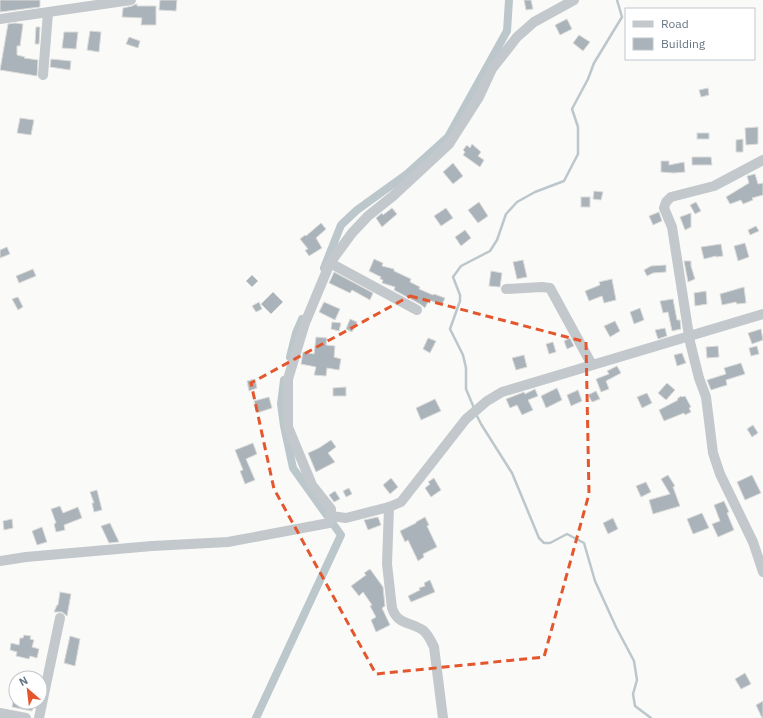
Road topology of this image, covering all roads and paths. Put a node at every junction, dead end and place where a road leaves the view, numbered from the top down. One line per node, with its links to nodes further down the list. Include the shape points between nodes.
1 (131, 0): 3 (street)
2 (574, 0): 8 (street, via 534,22 517,37 492,69 479,97 449,144 368,216)
3 (81, 4): 4 (street)
4 (48, 13): 5 (street); 6 (street)
5 (0, 19)
6 (42, 75)
7 (763, 160): 12 (street, via 714,186 671,197 666,202 664,208 672,227)
8 (330, 263): 10 (street); 15 (street, via 305,323 288,378 288,427 312,485 331,509)
9 (506, 289): 13 (street, via 550,288)
10 (417, 310)
11 (763, 314): 12 (street)
12 (689, 336): 13 (street); 17 (street, via 706,397 712,453 753,542)
13 (592, 365): 14 (street, via 502,392 487,401 466,420 401,502)
14 (389, 507): 15 (street, via 346,518); 22 (street, via 387,564 392,608 398,619 424,631 430,638 434,647)
15 (330, 519): 16 (street, via 228,542 152,546)
16 (0, 561)
17 (763, 572)
18 (60, 618): 21 (street)
19 (0, 713): 20 (street)
20 (26, 718)
21 (40, 718)
22 (443, 718)

